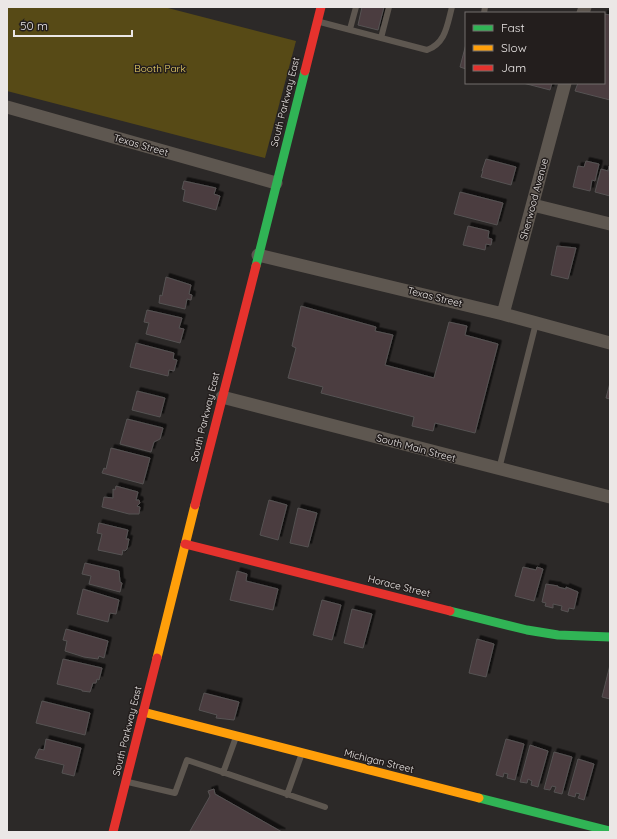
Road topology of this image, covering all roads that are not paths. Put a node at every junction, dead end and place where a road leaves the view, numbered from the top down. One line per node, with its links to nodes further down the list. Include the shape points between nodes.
1 (321, 7): 5 (street, South Parkway East)
2 (356, 7): 6 (lane)
3 (388, 7): 7 (lane)
4 (450, 7): 7 (lane, via 442,40 436,47 427,50)
5 (318, 21): 6 (lane); 10 (street, South Parkway East)
6 (350, 30): 7 (lane)
7 (381, 38)
8 (565, 84): 11 (street, Sherwood Avenue)
9 (7, 107): 10 (street, Texas Street)
10 (276, 183): 13 (street, South Parkway East)
11 (533, 205): 12 (street); 14 (street, Sherwood Avenue)
12 (610, 224)
13 (258, 255): 14 (street, Texas Street); 17 (street, South Parkway East)
14 (503, 314): 15 (street, Texas Street)
15 (536, 323): 16 (street, Texas Street); 18 (lane)
16 (610, 343)
17 (222, 397): 18 (street, South Main Street); 20 (street, South Parkway East)
18 (500, 469): 19 (street, South Main Street)
19 (610, 497)
20 (185, 544): 21 (street, Horace Street, via 528,630 558,635); 22 (street, South Parkway East)
21 (610, 637)
22 (143, 712): 23 (street, Michigan Street); 26 (street, South Parkway East)
23 (236, 736): 24 (street, Michigan Street); 25 (lane)
24 (303, 753): 27 (lane); 29 (street, Michigan Street)
25 (223, 773): 26 (lane, via 187,760 175,793); 27 (lane)
26 (126, 782): 30 (street, South Parkway East)
27 (287, 795): 28 (lane)
28 (324, 807)
29 (610, 831)
30 (113, 832)

